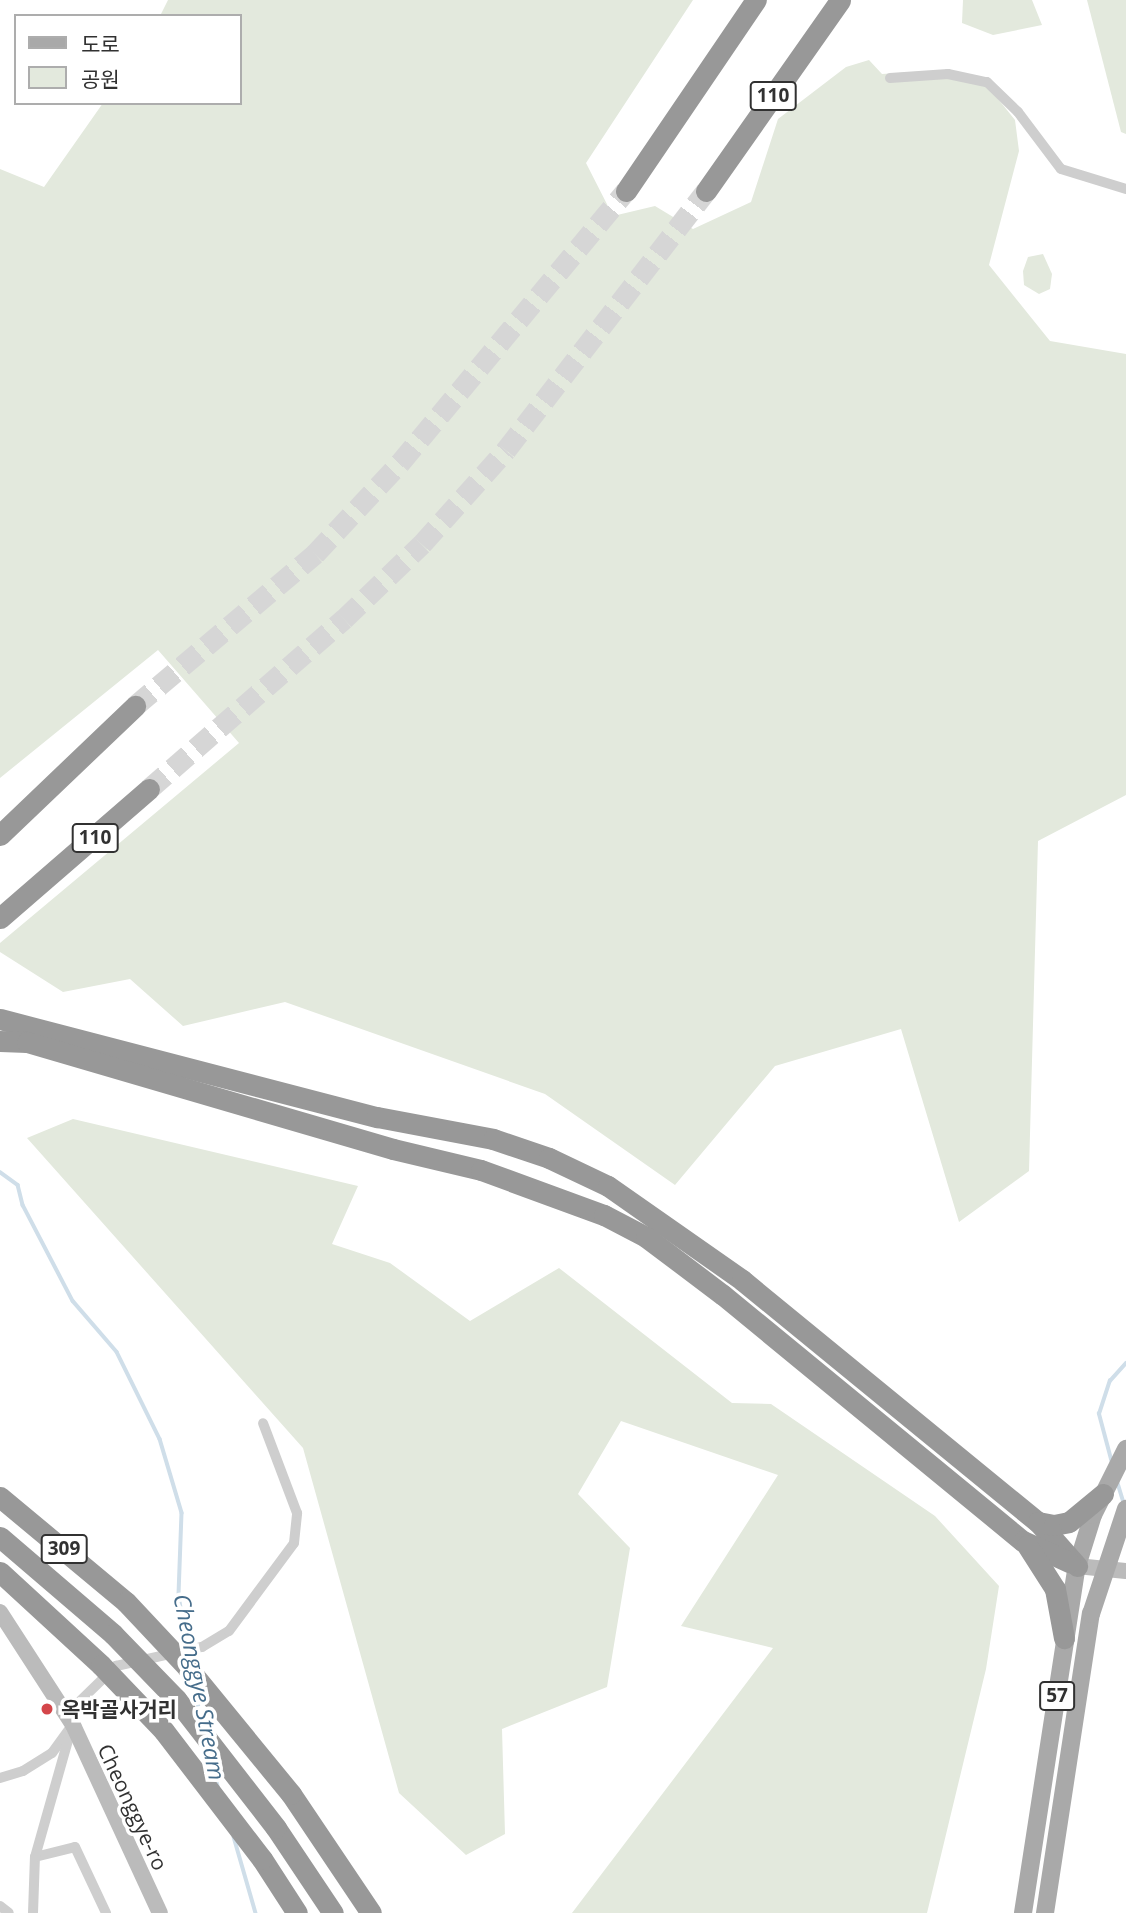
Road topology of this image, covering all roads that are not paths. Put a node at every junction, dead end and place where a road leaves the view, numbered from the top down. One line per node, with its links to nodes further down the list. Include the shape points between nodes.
1 (756, 0): 5 (highway)
2 (840, 0): 6 (highway, 110)
3 (890, 78): 4 (street, via 948,74 987,82 1018,112 1061,169)
4 (1126, 189)
5 (626, 191)
6 (706, 191)
7 (135, 706): 9 (highway)
8 (149, 789): 10 (highway, 110)
9 (0, 835)
10 (0, 918)
11 (9, 1020): 18 (highway, via 377,1117 492,1139 549,1158 608,1186 742,1280)
12 (0, 1041): 20 (highway, via 27,1042 393,1149 481,1170 604,1215 646,1237 723,1295)
13 (263, 1423): 27 (street, bridge, via 297,1513 294,1543 229,1631 202,1647)
14 (1126, 1449): 15 (main road, 57)
15 (1105, 1489): 18 (highway, via 1069,1521 1054,1525); 21 (main road, 57)
16 (0, 1497): 32 (highway, 309, bridge, via 126,1602 187,1667 291,1794)
17 (1125, 1512): 24 (main road, 57)
18 (1038, 1522): 21 (highway)
19 (0, 1537): 38 (highway, 309, bridge, via 113,1634 176,1699 276,1828)
20 (1023, 1541): 21 (highway); 26 (highway, via 1055,1589)
21 (1077, 1566): 24 (street); 26 (main road, 57)
22 (1126, 1571): 24 (street)
23 (0, 1572): 27 (highway)
24 (1102, 1572): 40 (main road, 57, via 1091,1614)
25 (0, 1612): 28 (street, Cheonggye-ro)
26 (1064, 1638): 39 (main road, 57)
27 (108, 1665): 28 (street, via 79,1702); 37 (highway, bridge, via 262,1859)
28 (73, 1725): 29 (street, via 52,1753); 30 (street); 36 (street, Cheonggye-ro)
29 (0, 1779)
30 (36, 1857): 34 (street); 35 (street, via 75,1847)
31 (0, 1906): 33 (street)
32 (370, 1911)
33 (9, 1913)
34 (33, 1913)
35 (106, 1913)
36 (160, 1913)
37 (297, 1913)
38 (333, 1913)
39 (1023, 1913)
40 (1045, 1913)

